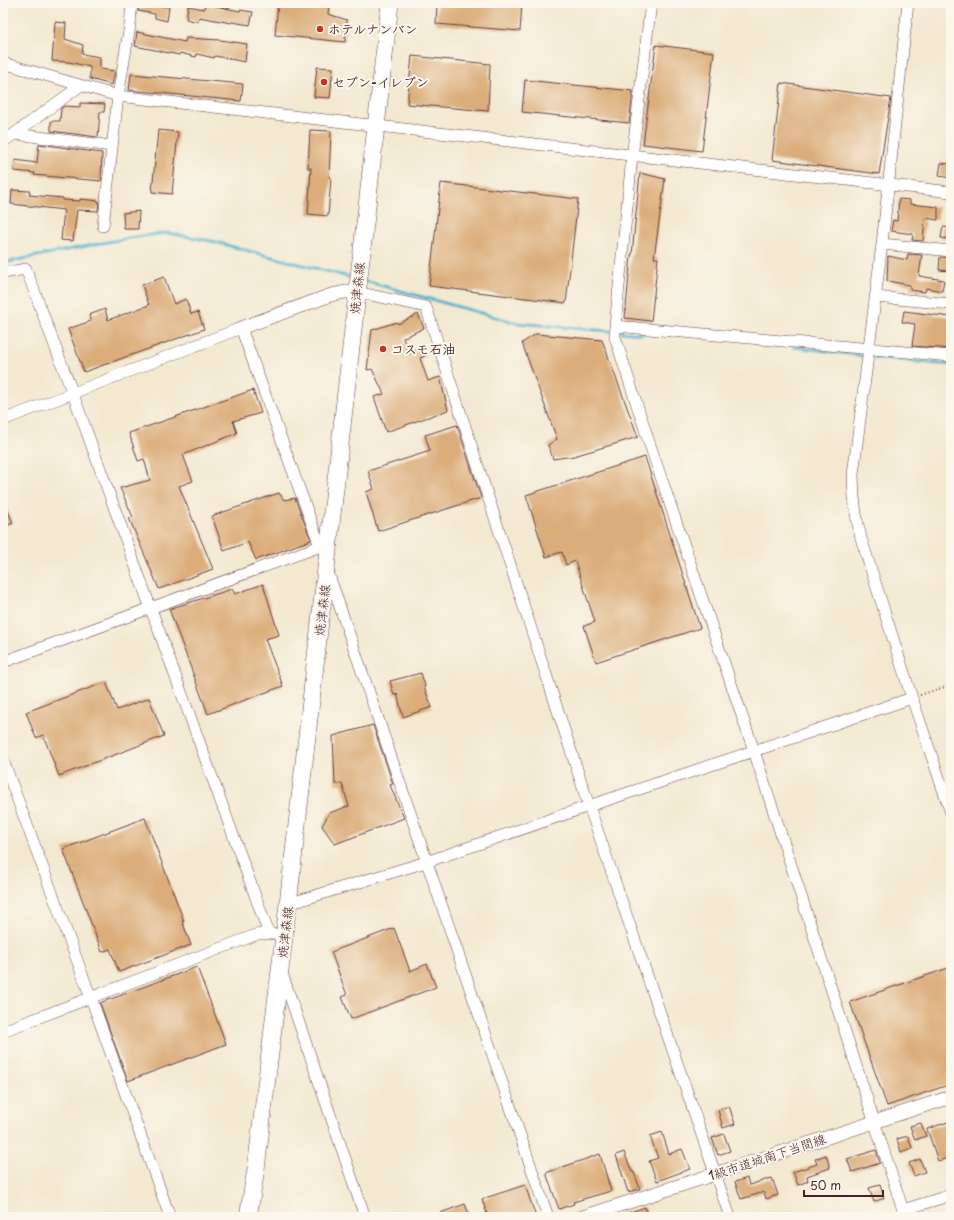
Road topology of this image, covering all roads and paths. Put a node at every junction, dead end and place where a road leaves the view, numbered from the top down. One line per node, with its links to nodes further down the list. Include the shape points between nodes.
1 (132, 3): 7 (street)
2 (390, 3): 8 (main road, 焼津森線)
3 (651, 3): 12 (street)
4 (908, 3): 13 (street)
5 (3, 63): 6 (street)
6 (80, 86): 7 (street); 9 (street)
7 (118, 96): 8 (street); 11 (street)
8 (376, 125): 12 (street); 19 (main road, 焼津森線)
9 (15, 134): 10 (street); 11 (street)
10 (3, 142)
11 (112, 146): 15 (street)
12 (632, 157): 13 (street); 23 (street)
13 (888, 185): 14 (street); 16 (street)
14 (951, 192)
15 (103, 226)
16 (882, 244): 17 (street); 20 (street)
17 (951, 251)
18 (3, 273): 26 (street, via 26,269)
19 (357, 292): 22 (street, via 331,295); 28 (main road, 焼津森線); 36 (street, via 426,307)
20 (876, 297): 21 (street); 24 (street)
21 (951, 304)
22 (241, 328): 26 (street); 28 (street)
23 (615, 331): 24 (street); 34 (street, via 649,442)
24 (870, 349): 25 (street); 33 (street, via 853,475 853,497 861,538)
25 (951, 356)
26 (73, 394): 27 (street); 30 (street)
27 (3, 420)
28 (324, 545): 29 (main road, 焼津森線); 30 (street)
29 (327, 570): 38 (street); 39 (main road, 焼津森線)
30 (150, 608): 31 (street); 40 (street)
31 (3, 662)
32 (951, 685): 33 (path)
33 (912, 698): 34 (street); 37 (street)
34 (754, 751): 36 (street); 45 (street)
35 (3, 760): 42 (street)
36 (589, 806): 38 (street); 46 (street)
37 (951, 813)
38 (426, 862): 39 (street); 51 (street)
39 (288, 904): 40 (main road, 焼津森線)
40 (277, 934): 41 (main road, 焼津森線); 42 (street, via 258,934)
41 (280, 969): 49 (main road, 焼津森線); 50 (street)
42 (91, 998): 43 (street); 48 (street)
43 (3, 1031)
44 (951, 1097): 45 (street, 1級市道城南下当間線)
45 (874, 1122): 46 (street, 1級市道城南下当間線); 47 (street, via 904,1210)
46 (716, 1173): 52 (street, 1級市道城南下当間線); 53 (street)
47 (951, 1195)
48 (170, 1217)
49 (248, 1217)
50 (365, 1217)
51 (548, 1217)
52 (583, 1217)
53 (730, 1217)

